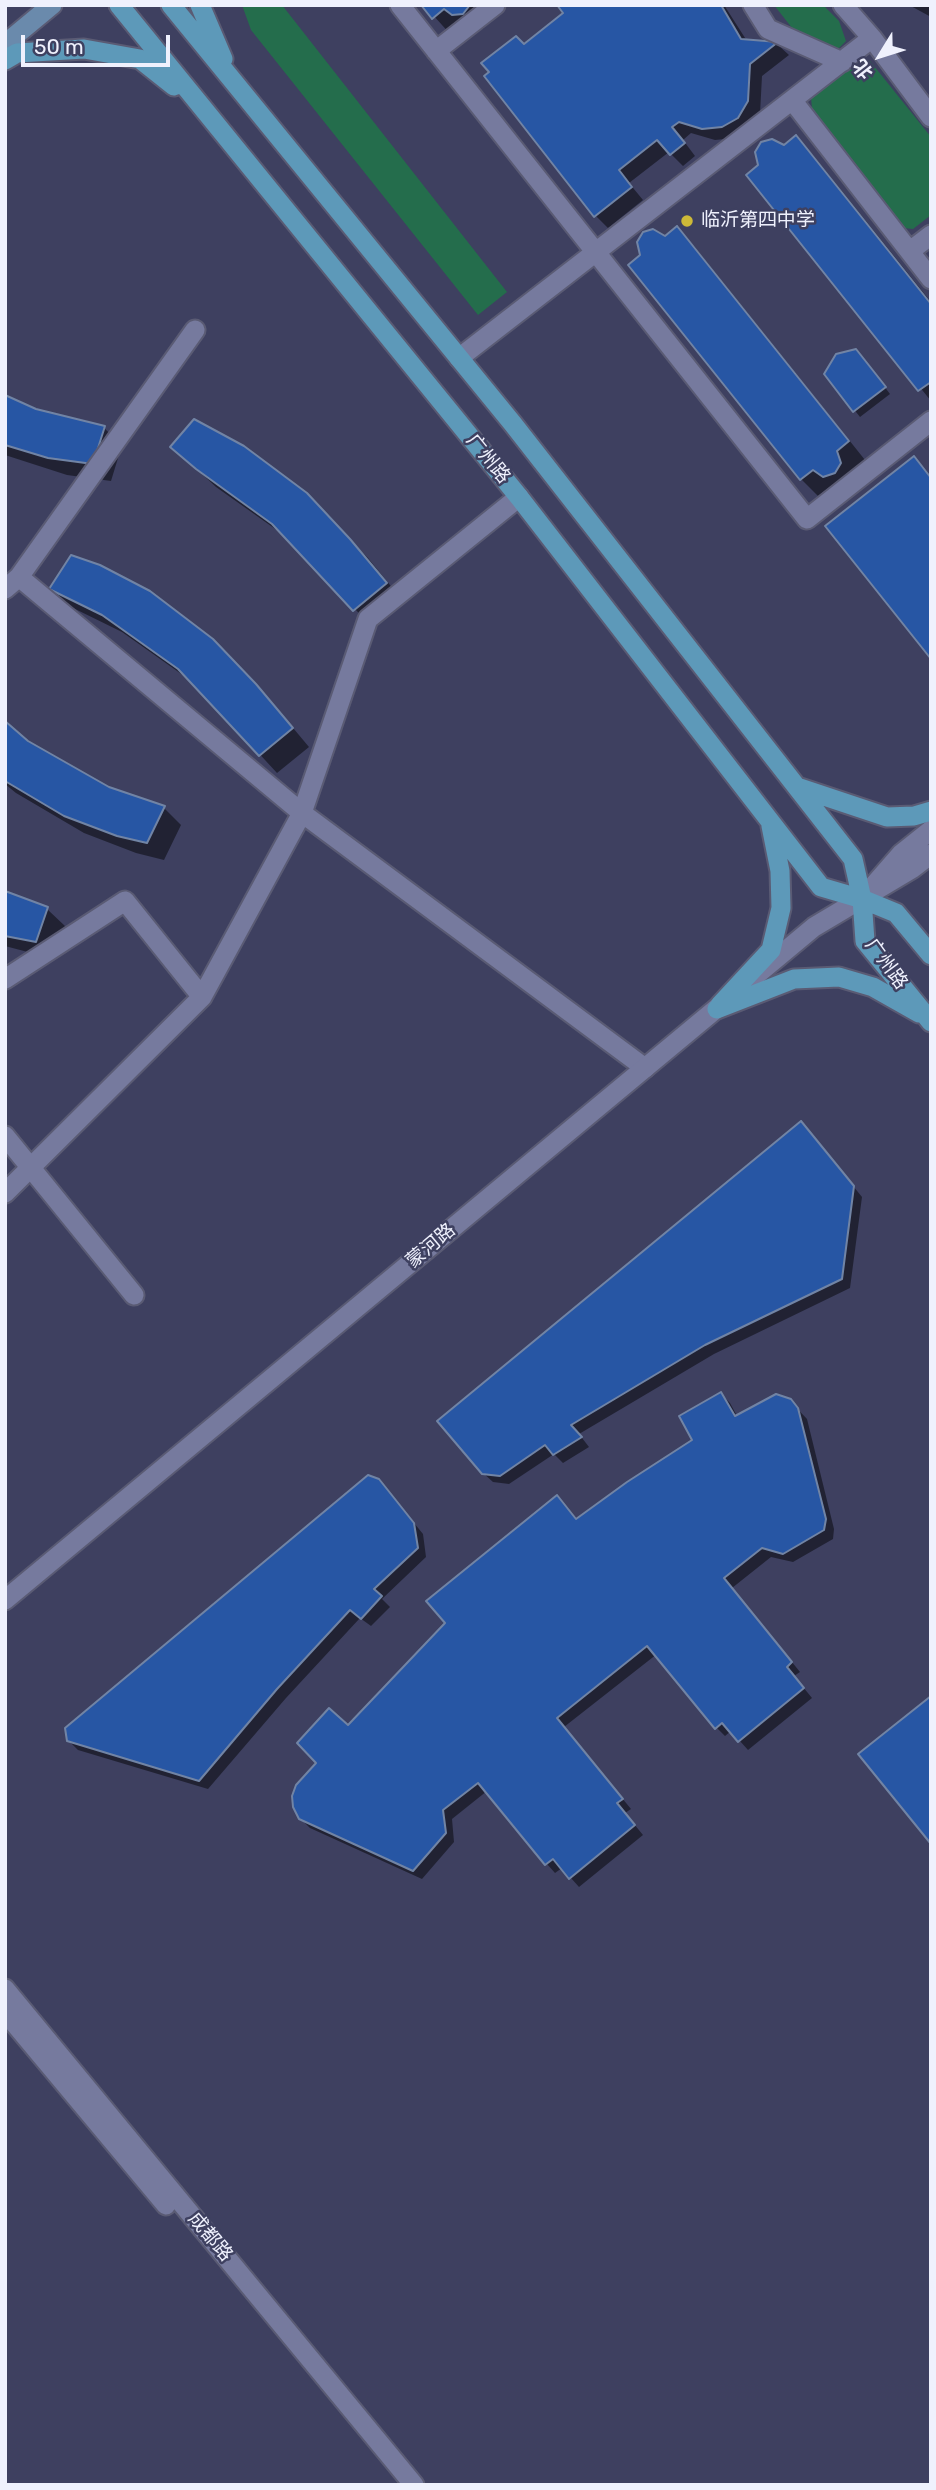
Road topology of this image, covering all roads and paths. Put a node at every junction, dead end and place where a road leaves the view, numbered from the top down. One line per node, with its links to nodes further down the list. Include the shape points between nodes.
1 (52, 5): 10 (main road)
2 (119, 5): 16 (main road, 广州路)
3 (172, 5): 14 (main road, 广州路)
4 (200, 5): 14 (main road)
5 (400, 5): 11 (street)
6 (495, 5): 11 (street)
7 (753, 5): 13 (street, via 768,29)
8 (844, 5): 9 (street)
9 (872, 38): 13 (street); 17 (street)
10 (5, 44)
11 (436, 51): 20 (street)
12 (5, 60): 16 (main road, via 17,53 84,49 140,59)
13 (842, 62): 15 (street)
14 (233, 81): 23 (main road, 广州路)
15 (792, 100): 19 (street); 20 (street)
16 (202, 109): 25 (main road, 广州路)
17 (931, 117)
18 (931, 234): 19 (street)
19 (910, 251): 21 (street)
20 (596, 253): 23 (street); 24 (street, via 807,519)
21 (931, 279)
22 (195, 330): 26 (street)
23 (459, 358): 27 (main road, 广州路)
24 (931, 421)
25 (519, 497): 29 (street, via 368,619); 30 (main road, 广州路)
26 (12, 583): 29 (street)
27 (796, 786): 28 (main road, via 887,817); 33 (main road, 广州路, via 853,859)
28 (931, 811)
29 (302, 813): 36 (street); 39 (street)
30 (770, 821): 33 (main road, 广州路, via 821,887); 37 (main road, via 780,871 781,908 771,950)
31 (931, 830): 33 (street, 蒙河路, via 901,854)
32 (931, 853): 33 (street, 蒙河路)
33 (862, 900): 34 (main road, 广州路, via 896,913); 37 (street, 蒙河路, via 814,927); 38 (main road, 广州路, via 864,941)
34 (931, 955)
35 (5, 979): 36 (street, via 125,901)
36 (202, 997): 41 (street)
37 (717, 1009): 38 (main road, via 794,979 839,977 873,987); 39 (street, 蒙河路)
38 (929, 1019)
39 (645, 1068): 44 (street, 蒙河路)
40 (5, 1136): 41 (street)
41 (30, 1168): 42 (street); 43 (street)
42 (5, 1193)
43 (134, 1294)
44 (5, 1600)
45 (5, 1989): 48 (street, 成都路)
46 (5, 2012): 47 (street, 成都路)
47 (401, 2485)
48 (414, 2485)

